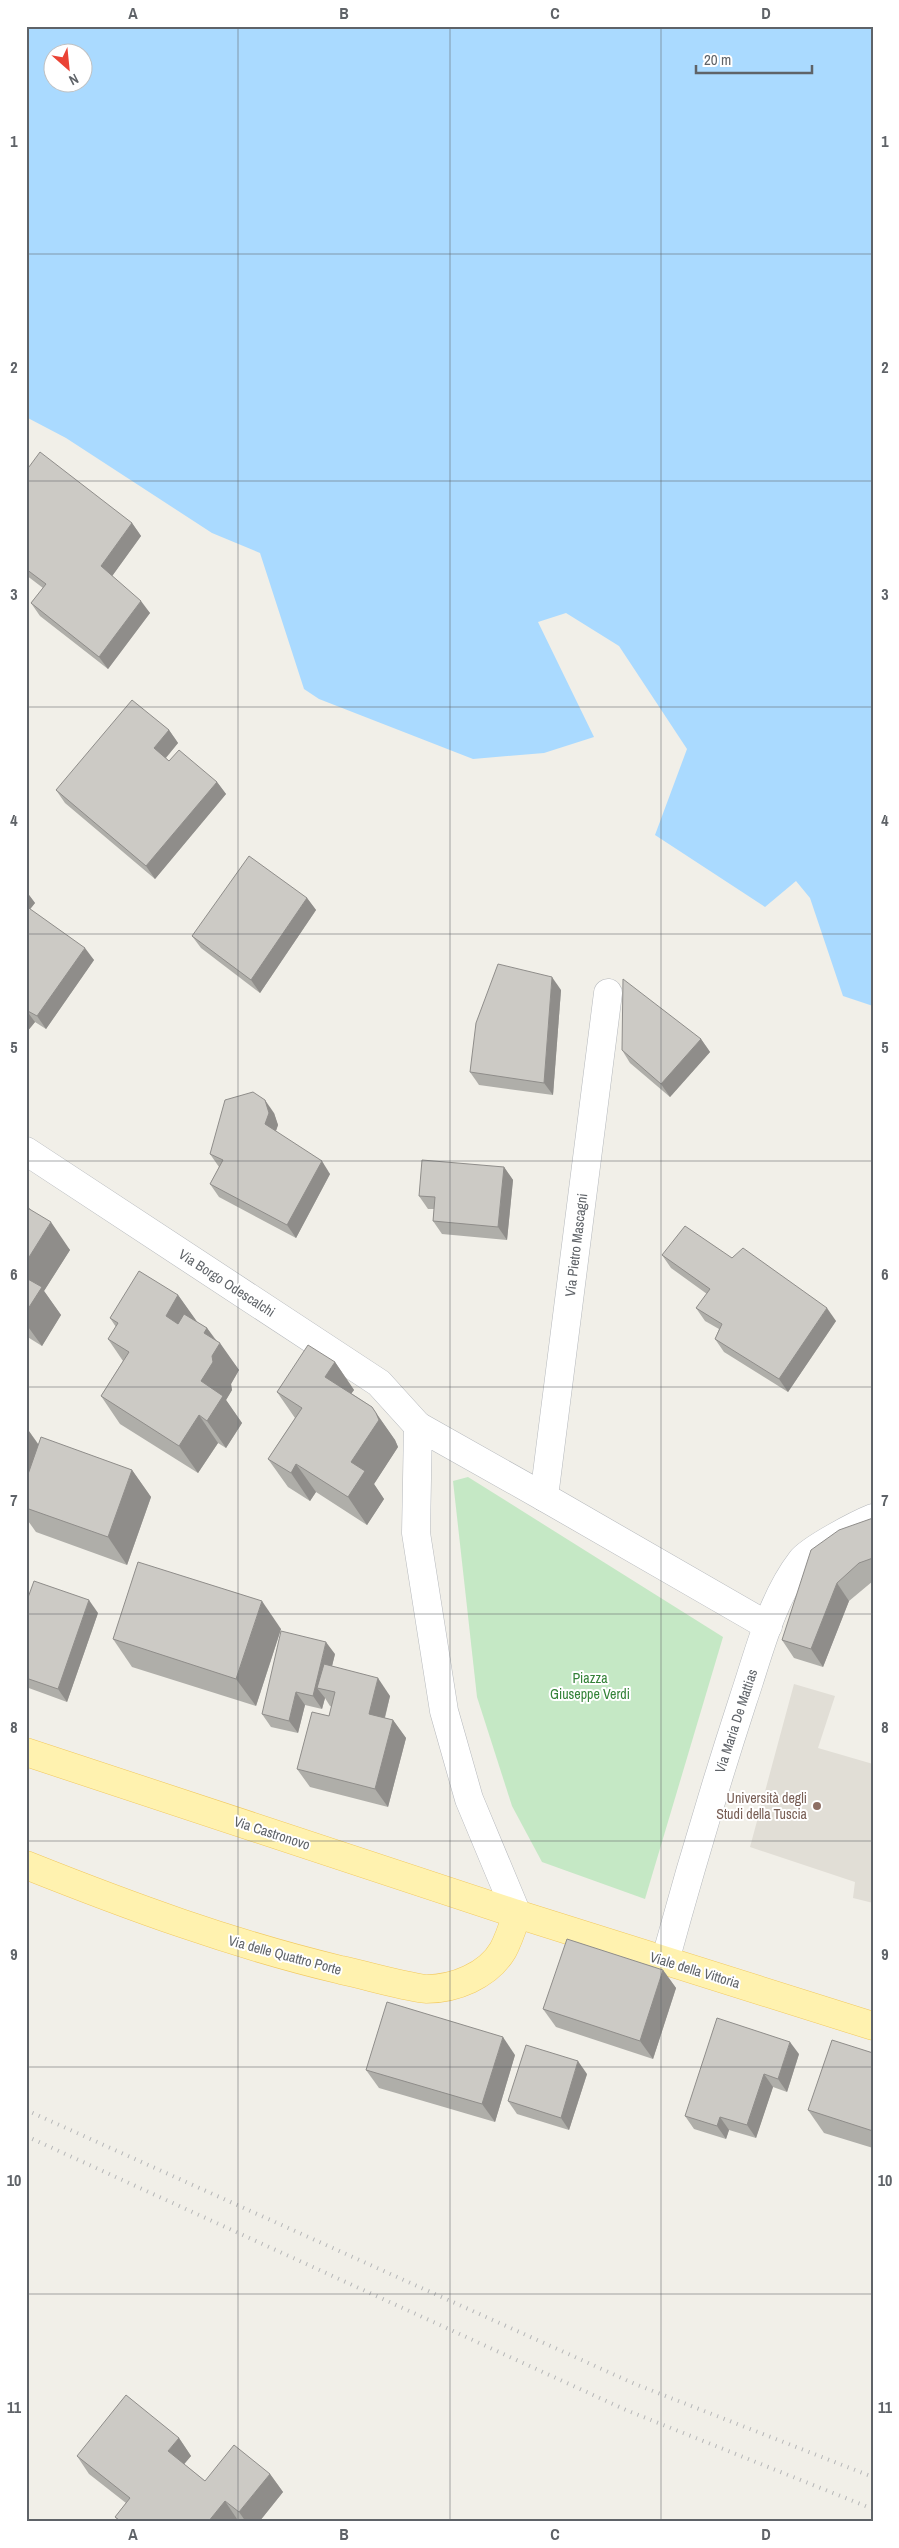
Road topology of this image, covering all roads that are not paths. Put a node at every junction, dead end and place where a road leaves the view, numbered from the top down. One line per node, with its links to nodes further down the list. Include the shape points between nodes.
1 (608, 993): 4 (street, Via Pietro Mascagni)
2 (26, 1151): 3 (street, Via Borgo Odescalchi, via 379,1383)
3 (418, 1426): 4 (street); 9 (street, via 416,1533 444,1711 469,1799)
4 (544, 1496): 6 (street)
5 (873, 1518): 6 (street, Via Maria De Mattias, via 803,1559 787,1582)
6 (768, 1626): 10 (street, Via Maria De Mattias, via 704,1819)
7 (26, 1752): 9 (main road, Via Castronovo)
8 (26, 1865): 9 (main road, Via delle Quattro Porte, via 220,1937 303,1961 426,1988 440,1989 457,1984 496,1960)
9 (517, 1914): 10 (main road, Viale della Vittoria)
10 (665, 1961): 11 (main road, Viale della Vittoria)
11 (873, 2026)

